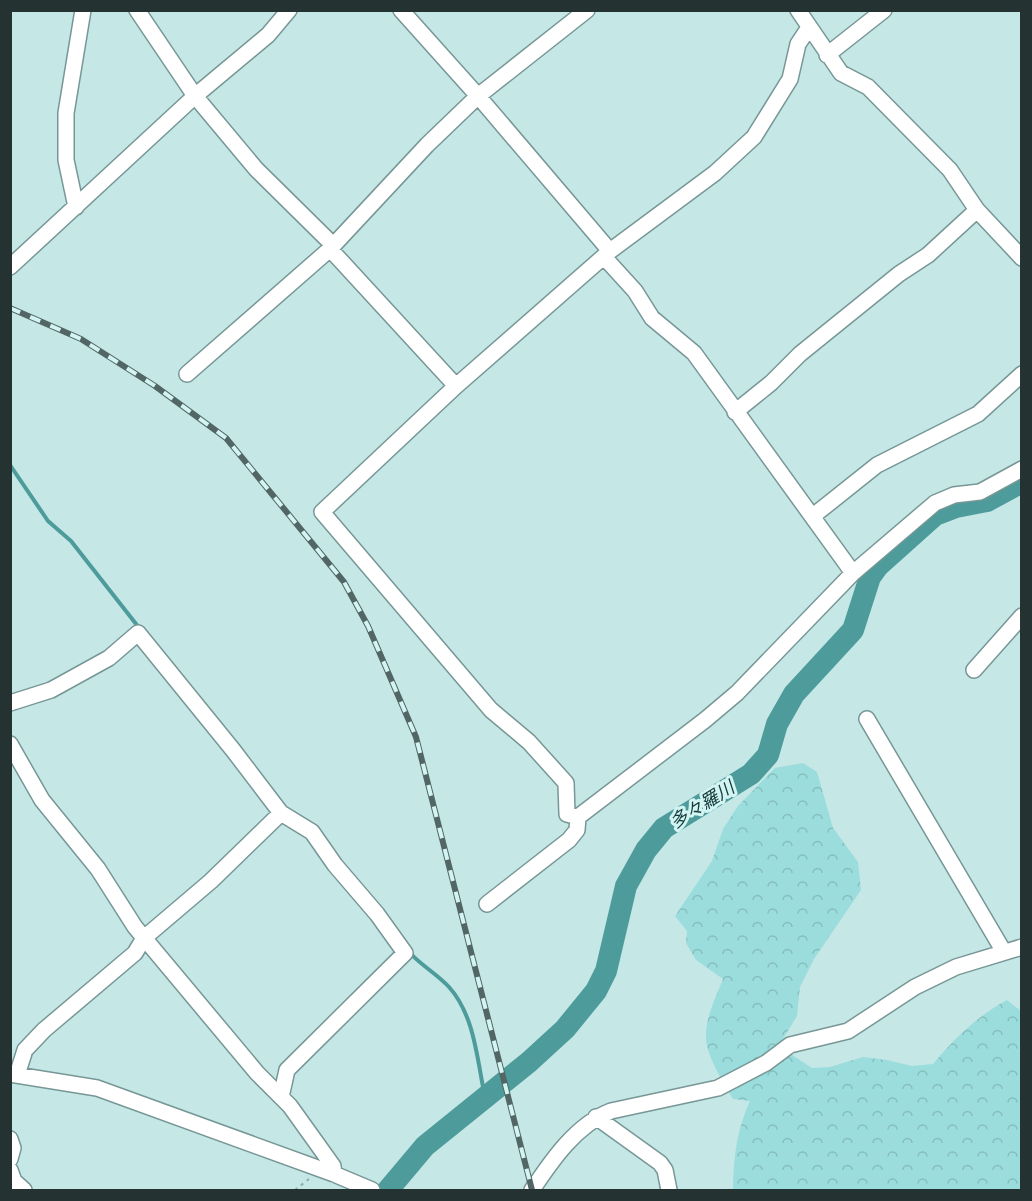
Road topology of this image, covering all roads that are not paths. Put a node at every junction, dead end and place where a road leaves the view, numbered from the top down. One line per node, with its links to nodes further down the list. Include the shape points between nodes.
1 (83, 10): 12 (street, via 66,113 66,160)
2 (137, 10): 10 (street)
3 (289, 10): 10 (street, via 268,34)
4 (401, 10): 11 (street)
5 (587, 10): 11 (street)
6 (798, 10): 8 (street)
7 (884, 10): 9 (street)
8 (808, 29): 9 (street); 15 (street, via 798,44 790,79 754,137 715,173)
9 (827, 55): 13 (street, via 841,73 868,87 950,170)
10 (195, 96): 12 (street); 14 (street, via 256,170)
11 (478, 96): 14 (street); 15 (street)
12 (75, 207): 17 (street)
13 (977, 210): 16 (street); 21 (street, via 928,255 800,354)
14 (331, 247): 18 (street); 20 (street)
15 (607, 254): 20 (street); 21 (street, via 652,318 694,353)
16 (1022, 258)
17 (10, 267)
18 (187, 374)
19 (1022, 374): 23 (street, via 978,414 876,465)
20 (456, 386): 31 (street, via 322,512 491,710 529,742 566,783 567,814)
21 (735, 412): 23 (street)
22 (1022, 469): 24 (street, via 980,492 954,495 935,503)
23 (813, 516): 24 (street)
24 (853, 573): 31 (street, via 737,693)
25 (1022, 616): 26 (street)
26 (974, 670)
27 (10, 703): 30 (street, via 51,690 109,658 138,633)
28 (867, 719): 35 (street)
29 (10, 744): 33 (street, via 42,800 98,869)
30 (281, 813): 33 (street, via 211,881); 37 (street, via 312,832 405,953 287,1070)
31 (578, 817): 32 (street, via 577,830 569,840)
32 (487, 903)
33 (144, 938): 36 (street, via 135,953 31,1043); 37 (street)
34 (1022, 947): 35 (street)
35 (1004, 952): 38 (street, via 956,967 915,987 848,1031 790,1045 766,1063 718,1088)
36 (14, 1074): 42 (street, via 96,1088)
37 (281, 1097): 42 (street, via 333,1166)
38 (596, 1117): 45 (street, via 548,1166); 46 (street, via 660,1163)
39 (10, 1140): 40 (street)
40 (10, 1159)
41 (10, 1170): 43 (street)
42 (334, 1174): 44 (street)
43 (24, 1191)
44 (372, 1191)
45 (532, 1191)
46 (669, 1191)

